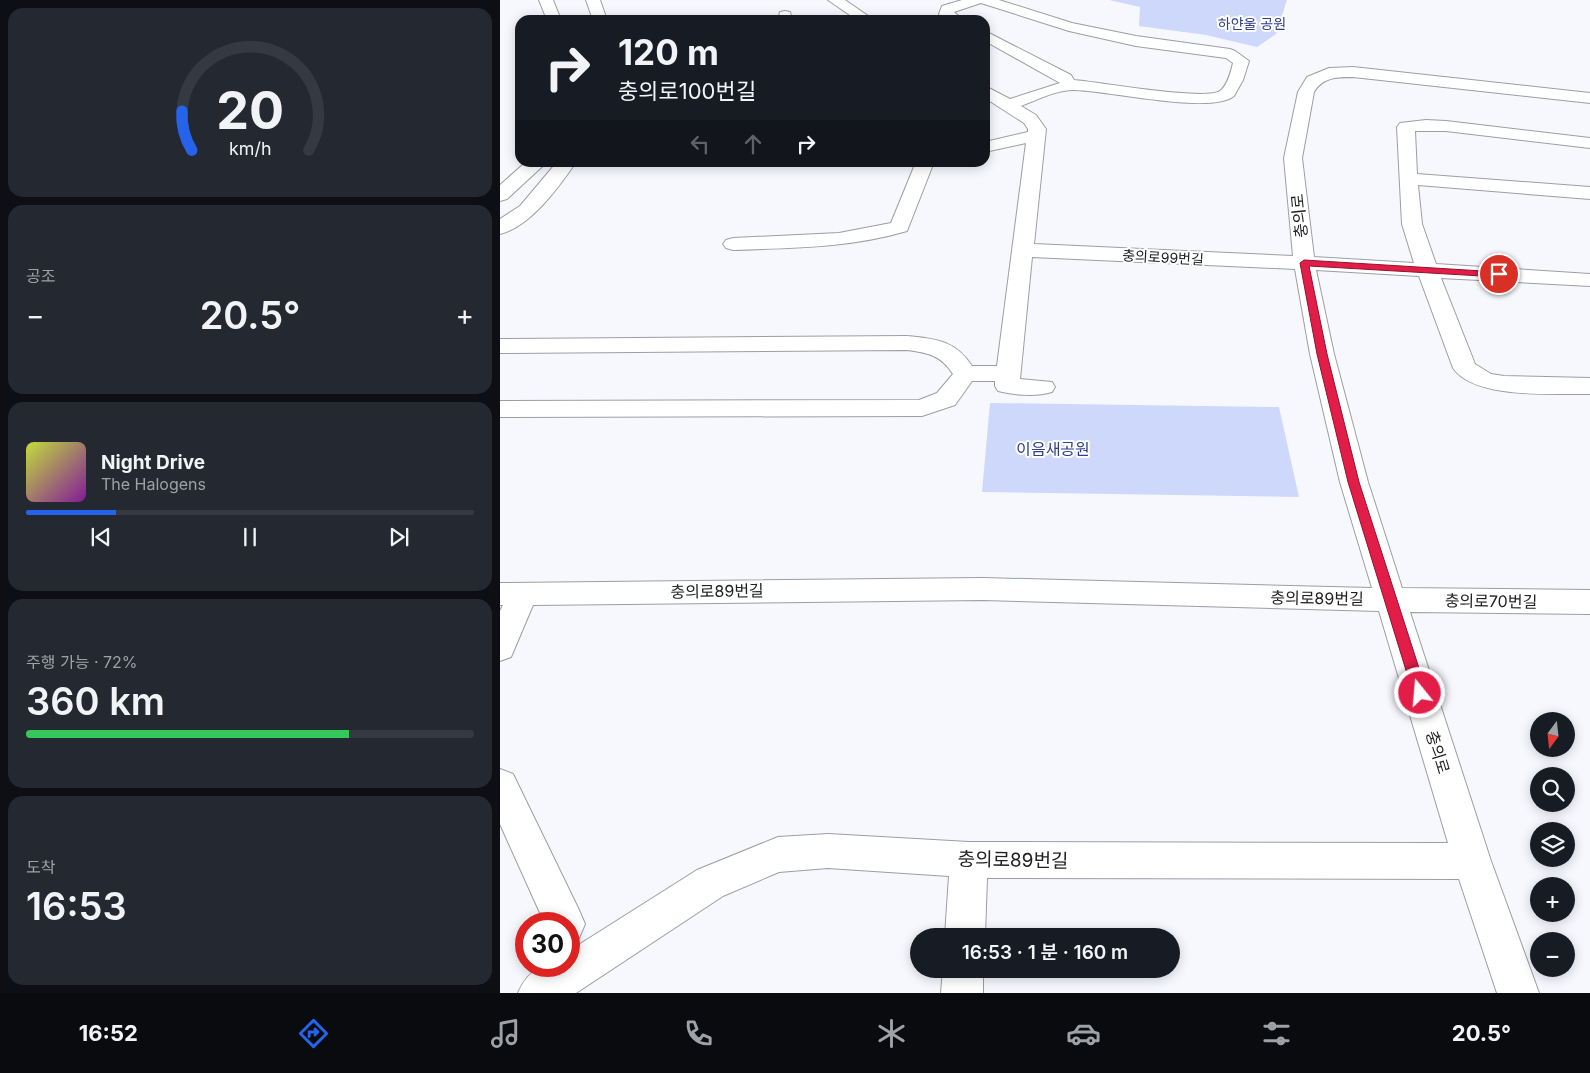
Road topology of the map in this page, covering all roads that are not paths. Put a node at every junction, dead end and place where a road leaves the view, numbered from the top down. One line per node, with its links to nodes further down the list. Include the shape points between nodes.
1 (546, 0): 6 (main road)
2 (593, 0): 7 (main road)
3 (838, 0): 8 (main road)
4 (977, 0): 9 (main road, via 947,9)
5 (984, 0): 11 (main road, via 1069,27 1230,54 1240,61 1230,90 1219,97)
6 (552, 15)
7 (598, 15)
8 (860, 15)
9 (948, 15)
10 (990, 38): 11 (main road, via 1065,78)
11 (1069, 85): 14 (main road)
12 (990, 94): 14 (main road)
13 (1590, 98): 27 (main road, 충의로, via 1353,72 1329,73 1313,80 1306,92 1294,158)
14 (1009, 105): 15 (main road, via 1030,118 1037,129)
15 (1036, 136): 17 (main road); 26 (main road)
16 (1590, 143): 21 (main road, via 1446,126 1406,127)
17 (990, 146)
18 (532, 167): 23 (main road)
19 (563, 167): 24 (main road, via 527,210)
20 (923, 167): 25 (main road, via 900,226 878,234 833,240)
21 (1408, 179): 22 (main road); 28 (main road, via 1412,224)
22 (1590, 194)
23 (500, 195)
24 (500, 228)
25 (732, 244)
26 (1022, 250): 27 (main road, 충의로99번길); 31 (main road)
27 (1304, 263): 28 (main road, 충의로99번길); 37 (main road, 충의로, via 1322,354 1354,482)
28 (1427, 270): 29 (main road, 충의로99번길); 33 (main road, via 1465,368 1484,380 1504,384)
29 (1590, 280)
30 (500, 346): 32 (main road, via 907,343 948,351)
31 (1008, 373): 32 (main road); 34 (main road, via 1007,386)
32 (965, 374): 35 (main road, via 946,399 922,408)
33 (1590, 386)
34 (1042, 387)
35 (500, 409)
36 (511, 594): 37 (main road, 충의로89번길, via 983,589); 39 (main road, 충의로89번길)
37 (1391, 600): 38 (main road, 충의로70번길); 42 (main road, 충의로)
38 (1590, 602)
39 (500, 648)
40 (500, 785): 43 (main road)
41 (969, 860): 42 (main road, 충의로89번길); 44 (main road); 45 (main road, 충의로89번길, via 828,851 778,855 710,882)
42 (1472, 861): 50 (main road, 충의로)
43 (559, 912)
44 (965, 928)
45 (580, 945)
46 (552, 977): 48 (main road, 충의로89번길)
47 (963, 978): 49 (main road)
48 (539, 993)
49 (962, 993)
50 (1518, 993)

